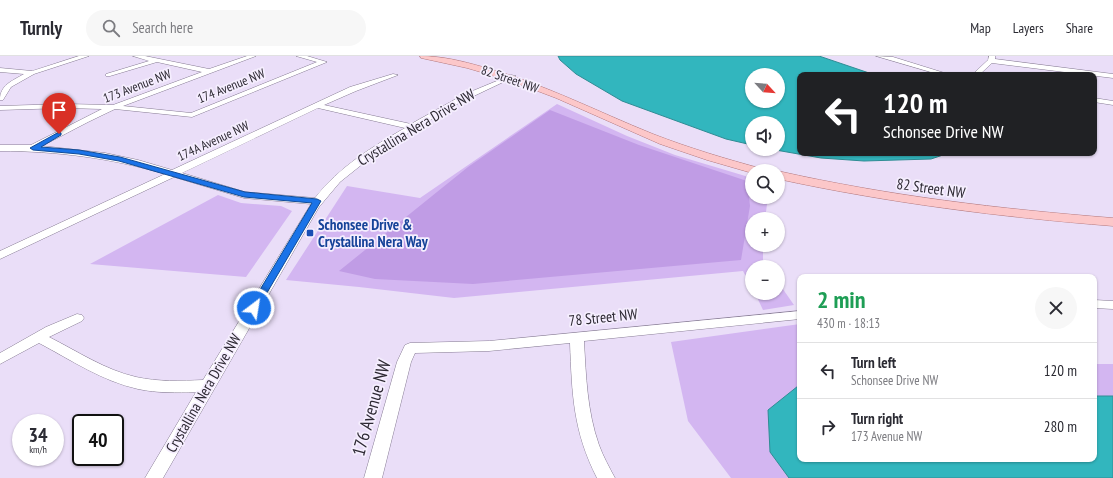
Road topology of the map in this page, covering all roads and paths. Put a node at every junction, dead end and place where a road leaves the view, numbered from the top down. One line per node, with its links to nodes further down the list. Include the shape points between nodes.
1 (86, 56): 16 (street)
2 (136, 56): 10 (street)
3 (253, 56): 12 (street, 173 Avenue NW)
4 (299, 56): 26 (street, 174 Avenue NW, via 324,62 192,115)
5 (424, 56): 21 (main road, 82 Street NW)
6 (435, 56): 21 (main road, 82 Street NW, via 480,66)
7 (879, 56): 8 (street)
8 (892, 57): 13 (street)
9 (991, 58): 14 (street); 15 (street)
10 (156, 60): 12 (street); 18 (street)
11 (0, 70): 16 (street)
12 (210, 72): 26 (street, 173 Avenue NW)
13 (939, 72)
14 (978, 72)
15 (1086, 72)
16 (32, 73): 22 (street, via 8,86)
17 (1097, 74): 20 (street)
18 (108, 75)
19 (395, 75): 25 (street, 174A Avenue NW, via 360,86)
20 (1113, 76)
21 (511, 77): 28 (street, Crystallina Nera Drive NW, via 477,90); 31 (main road, 82 Street NW, via 554,91 592,111 665,142)
22 (0, 98)
23 (1097, 100): 24 (street)
24 (1113, 103)
25 (317, 106): 28 (street); 32 (street, 174A Avenue NW)
26 (114, 107): 27 (street); 30 (street, 173 Avenue NW)
27 (0, 108)
28 (413, 127): 34 (street, Crystallina Nera Drive NW, via 362,158 338,178)
29 (0, 148): 30 (street)
30 (33, 148): 32 (street, via 105,156)
31 (745, 167)
32 (173, 174): 34 (street, via 244,195); 36 (street, 174A Avenue NW)
33 (785, 177): 35 (main road, 82 Street NW, via 863,194 928,204 989,212)
34 (317, 201): 45 (street, Crystallina Nera Drive NW)
35 (1113, 221)
36 (0, 255)
37 (1097, 304): 38 (street)
38 (1113, 305)
39 (797, 315): 42 (street, 78 Street NW)
40 (78, 318): 41 (street)
41 (38, 337): 44 (street); 45 (street, via 120,378 150,385)
42 (577, 337): 43 (street, 78 Street NW, via 489,346); 48 (street, via 584,423 590,445)
43 (410, 348): 47 (street, 176 Avenue NW)
44 (0, 359)
45 (207, 386): 46 (street, Crystallina Nera Drive NW)
46 (154, 478)
47 (373, 478)
48 (606, 478)

